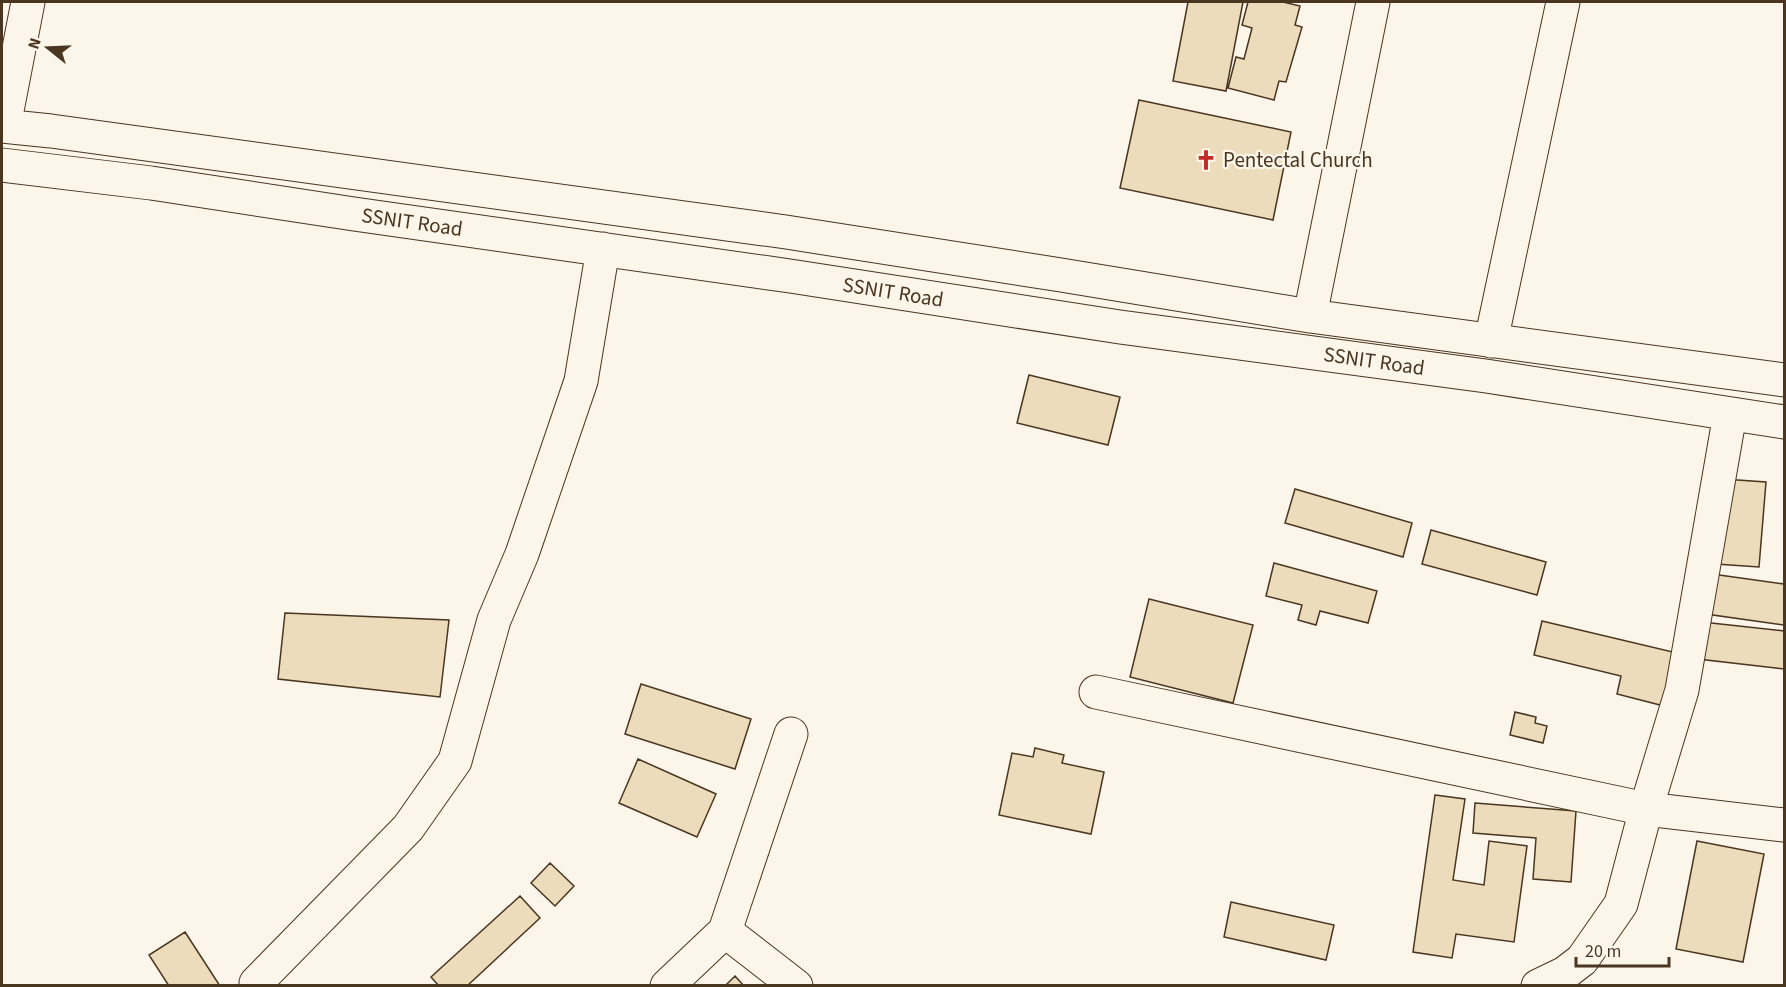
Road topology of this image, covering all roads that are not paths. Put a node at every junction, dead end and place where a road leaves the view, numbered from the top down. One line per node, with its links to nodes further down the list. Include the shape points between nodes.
1 (28, 2): 4 (street)
2 (1373, 2): 7 (street)
3 (1563, 2): 8 (street)
4 (3, 126): 7 (street, SSNIT Road, via 797,234)
5 (2, 165): 6 (street, SSNIT Road)
6 (603, 249): 10 (street, SSNIT Road); 18 (street, via 580,381 522,554 494,620 454,760 408,828)
7 (1310, 316): 8 (street, SSNIT Road)
8 (1491, 341): 9 (street, SSNIT Road)
9 (1785, 380)
10 (1730, 414): 11 (street, SSNIT Road); 14 (street, via 1682,690)
11 (1785, 422)
12 (1096, 692): 14 (street)
13 (791, 734): 16 (street)
14 (1646, 809): 15 (street); 17 (street, via 1621,904 1582,960)
15 (1785, 825)
16 (725, 931): 19 (street); 20 (street)
17 (1557, 981)
18 (256, 982)
19 (667, 986)
20 (796, 986)

